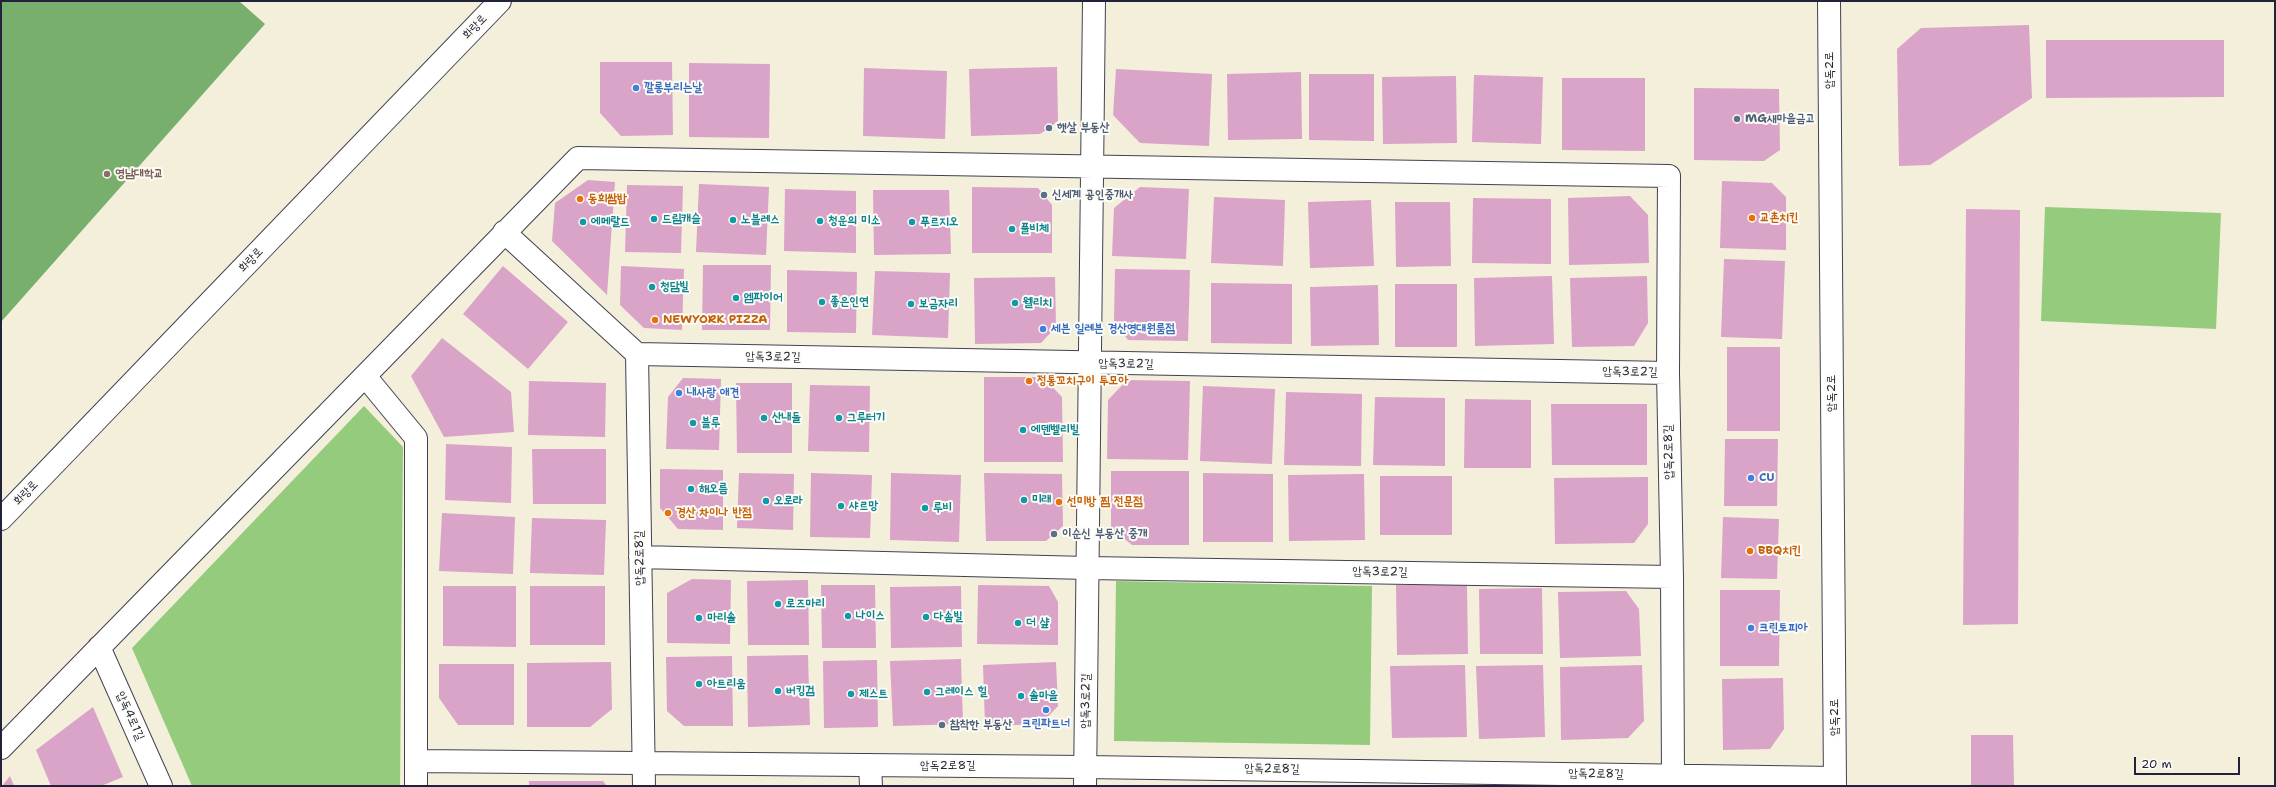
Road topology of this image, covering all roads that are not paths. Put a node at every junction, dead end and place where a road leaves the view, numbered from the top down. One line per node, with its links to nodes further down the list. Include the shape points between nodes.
1 (500, 1): 10 (street, 화랑로)
2 (1094, 1): 4 (street, 압독3로2길)
3 (1829, 1): 21 (street, 압독2로)
4 (1092, 166): 5 (street, via 578,158); 7 (street, 압독3로2길); 8 (street, 압독2로8길, via 1669,176)
5 (504, 232): 6 (street); 9 (street)
6 (637, 354): 7 (street, 압독3로2길); 11 (street, 압독2로8길)
7 (1089, 364): 8 (street, 압독3로2길); 12 (street, 압독3로2길)
8 (1668, 373): 13 (street, 압독2로8길)
9 (365, 376): 14 (street); 16 (street, via 416,438)
10 (1, 519)
11 (640, 557): 12 (street, 압독3로2길); 17 (street, 압독2로8길)
12 (1087, 568): 13 (street, 압독3로2길); 19 (street, 압독3로2길)
13 (1672, 577): 20 (street, 압독2로8길)
14 (99, 647): 15 (street); 22 (street, 압독4로1길)
15 (1, 748)
16 (416, 761): 17 (street, 압독2로8길); 23 (street)
17 (644, 763): 18 (street, 압독2로8길); 24 (street, 압독2로8길)
18 (871, 776): 19 (street, 압독2로8길)
19 (1085, 776): 20 (street, 압독2로8길)
20 (1673, 776): 21 (street, 압독2로8길)
21 (1835, 782)
22 (161, 786)
23 (416, 786)
24 (644, 786)

